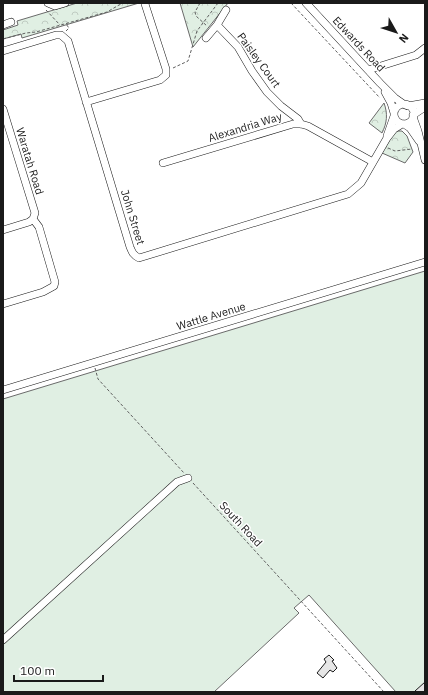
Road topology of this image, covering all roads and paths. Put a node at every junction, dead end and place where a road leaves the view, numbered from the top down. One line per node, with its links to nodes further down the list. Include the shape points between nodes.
1 (66, 3): 7 (street, via 55,6)
2 (124, 3): 12 (path, via 107,12)
3 (200, 3): 11 (path, via 195,12)
4 (218, 3): 11 (path)
5 (291, 3): 24 (path)
6 (306, 3): 21 (street, Edwards Road)
7 (49, 4): 14 (path, via 46,10)
8 (145, 4): 22 (street)
9 (226, 10): 15 (street)
10 (11, 22): 13 (street)
11 (203, 22): 15 (path, via 210,28); 22 (path, via 197,31 188,62)
12 (66, 24): 14 (path); 16 (path, via 69,28)
13 (3, 25)
14 (60, 25): 18 (path)
15 (217, 25): 17 (street); 32 (street, Paisley Court, via 238,47 268,92)
16 (61, 35): 20 (street); 25 (street, John Street, via 68,41)
17 (206, 38)
18 (3, 40)
19 (425, 48): 21 (street, via 416,55)
20 (3, 51)
21 (368, 70): 23 (street, Edwards Road)
22 (167, 71): 25 (street, via 160,80)
23 (380, 83): 27 (street, Edwards Road, via 394,98); 30 (street, Edwards Road, via 391,103)
24 (382, 100)
25 (86, 102): 38 (street, John Street, via 130,247 139,258 348,194 361,183)
26 (425, 103): 27 (street)
27 (406, 105): 30 (street, via 399,106); 31 (street, via 412,110)
28 (425, 107): 31 (street)
29 (3, 109): 40 (street, Waratah Road, via 34,213)
30 (394, 115): 33 (street, via 397,121); 34 (street, John Street)
31 (413, 116): 33 (street, via 409,122); 35 (street)
32 (301, 124): 38 (street); 39 (street, Alexandria Way, via 278,128)
33 (403, 124): 34 (street, John Street, via 394,129); 35 (street, via 410,128)
34 (385, 141): 36 (path, via 395,152); 38 (street, John Street)
35 (421, 144): 37 (street)
36 (412, 149)
37 (425, 160)
38 (373, 162)
39 (164, 164)
40 (33, 219): 41 (street); 43 (street, Waratah Road, via 39,227 54,286)
41 (3, 230)
42 (425, 262): 44 (street, Wattle Avenue)
43 (3, 304)
44 (94, 363): 45 (street, Wattle Avenue); 46 (path, South Road, via 98,379)
45 (3, 390)
46 (188, 478): 47 (street, via 177,482); 48 (path, South Road)
47 (3, 640)
48 (384, 692)

